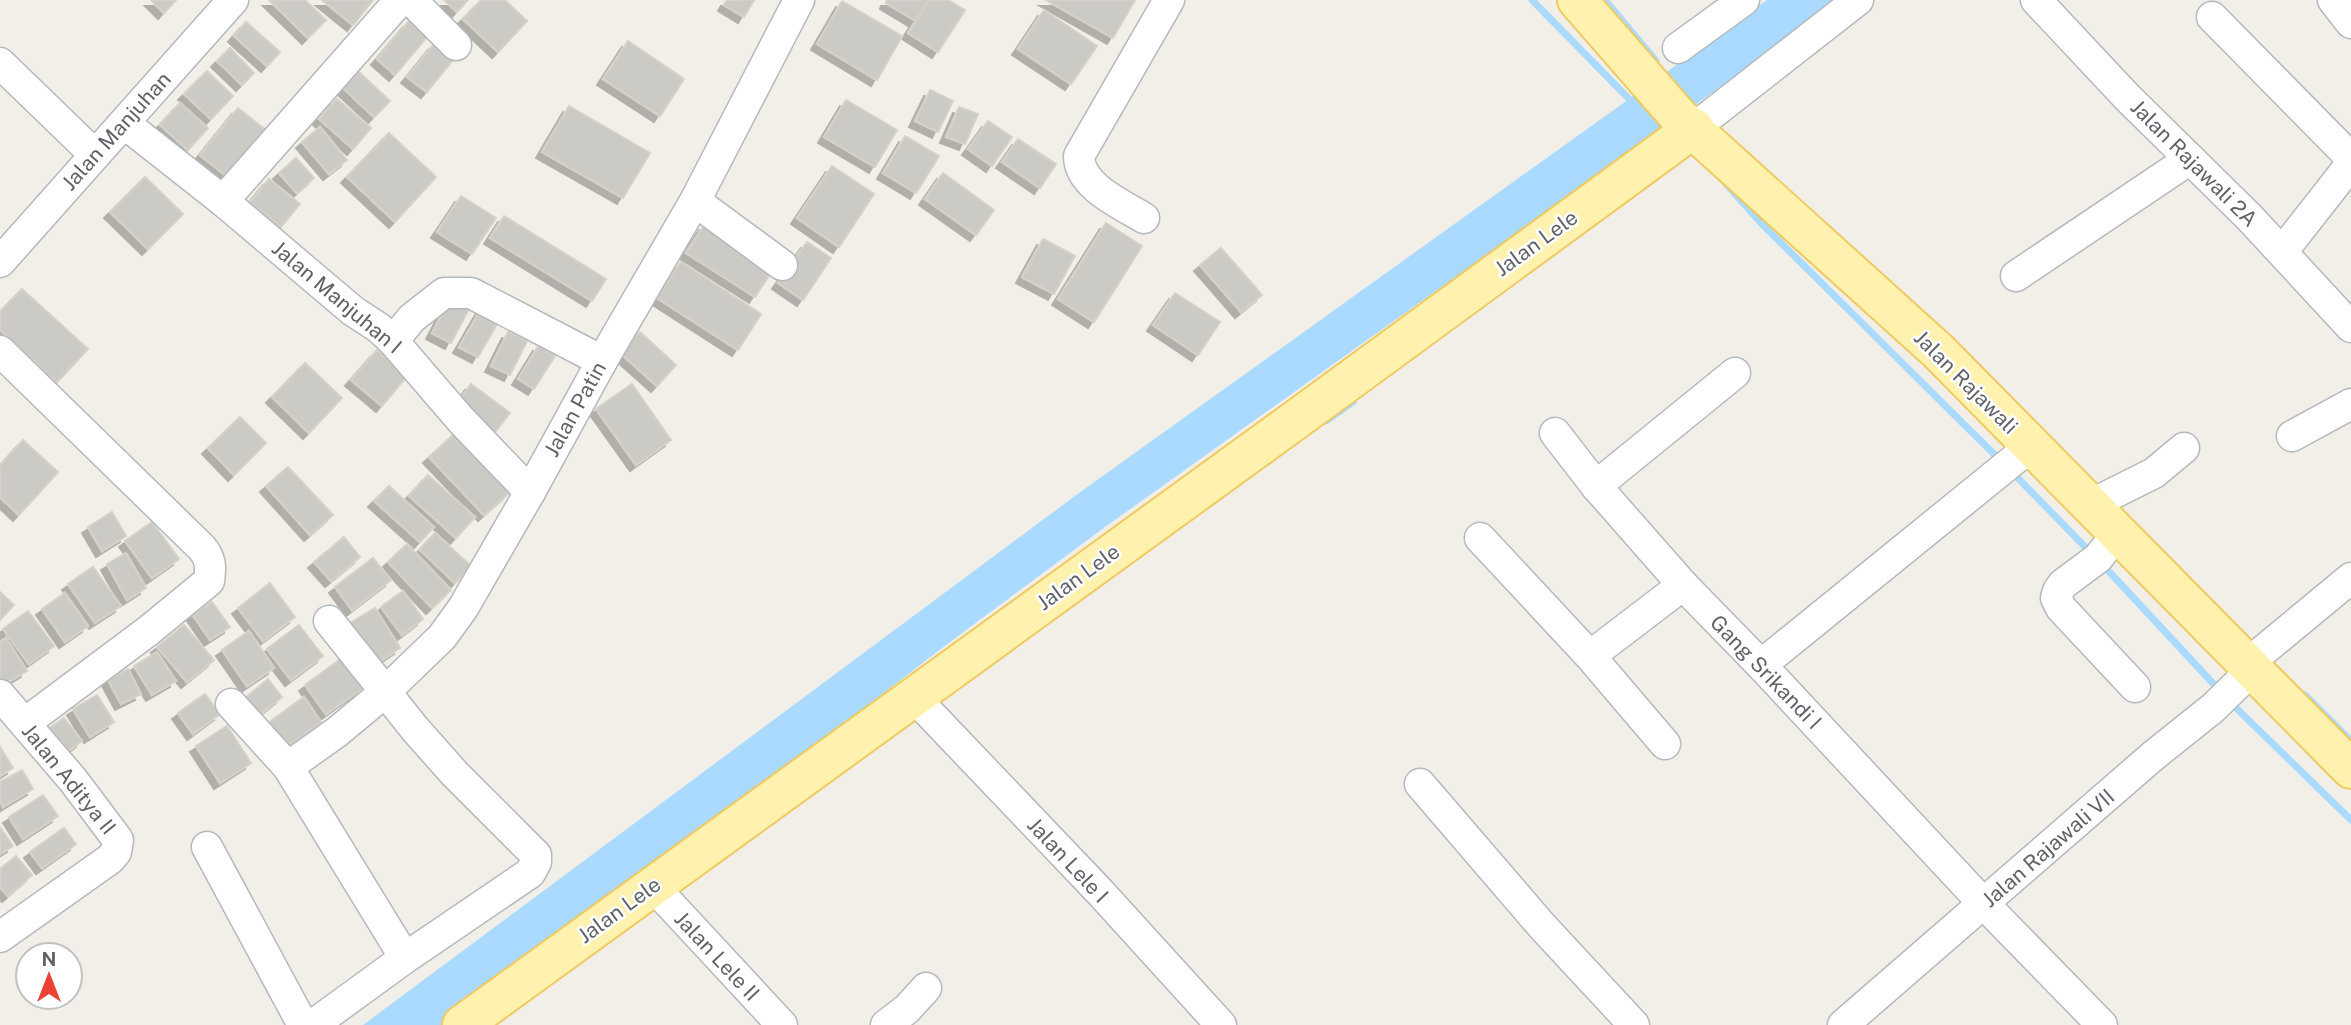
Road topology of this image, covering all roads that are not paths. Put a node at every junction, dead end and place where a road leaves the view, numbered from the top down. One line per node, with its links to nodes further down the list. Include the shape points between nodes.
1 (233, 0): 17 (street, Jalan Manjuhan)
2 (400, 0): 22 (street)
3 (411, 0): 13 (street)
4 (799, 0): 23 (street, Jalan Patin)
5 (1169, 0): 24 (street, via 1079,156 1084,175)
6 (1577, 0): 16 (main road, Jalan Rajawali)
7 (1744, 0): 14 (street)
8 (1858, 0): 16 (street)
9 (2036, 0): 20 (street, Jalan Rajawali 2A)
10 (2333, 0): 12 (street)
11 (2212, 17): 19 (street)
12 (2351, 23)
13 (456, 45)
14 (1678, 48)
15 (0, 63): 18 (street)
16 (1686, 122): 38 (main road, Jalan Rajawali, via 1938,351); 53 (main road, Jalan Lele, via 1290,424)
17 (124, 123): 18 (street, Jalan Manjuhan); 22 (street, Jalan Manjuhan I)
18 (95, 155): 26 (street, Jalan Manjuhan)
19 (2351, 158)
20 (2190, 159): 25 (street, Jalan Rajawali 2A); 28 (street)
21 (2351, 164): 25 (street)
22 (223, 201): 30 (street, Jalan Manjuhan I)
23 (695, 201): 27 (street); 32 (street, Jalan Patin)
24 (1144, 218)
25 (2282, 252): 29 (street, Jalan Rajawali 2A)
26 (0, 262)
27 (782, 265)
28 (2016, 276)
29 (2351, 327)
30 (393, 341): 32 (street, via 412,318 444,293 471,293); 40 (street, Jalan Manjuhan I)
31 (0, 351): 55 (street, via 202,548 210,557 211,568 209,580 148,631)
32 (602, 360): 40 (street, Jalan Patin)
33 (1735, 373): 39 (street)
34 (2351, 404): 36 (street)
35 (1555, 433): 39 (street, Gang Srikandi I)
36 (2292, 436)
37 (2184, 448): 41 (street, via 2154,473)
38 (2014, 460): 41 (main road, Jalan Rajawali); 48 (street)
39 (1597, 486): 45 (street, Gang Srikandi I)
40 (530, 492): 51 (street, Jalan Patin, via 442,637)
41 (2090, 506): 43 (main road, Jalan Rajawali)
42 (1480, 538): 47 (street)
43 (2102, 552): 49 (main road, Jalan Rajawali); 50 (street, via 2063,584 2056,598)
44 (2351, 578): 49 (street, Jalan Rajawali VII)
45 (1683, 584): 47 (street); 48 (street, Gang Srikandi I)
46 (329, 621): 51 (street)
47 (1590, 656): 56 (street)
48 (1761, 665): 62 (street, Gang Srikandi I)
49 (2235, 684): 58 (main road, Jalan Rajawali); 62 (street, Jalan Rajawali VII)
50 (2135, 687)
51 (385, 692): 57 (street, Jalan Patin); 64 (street, via 454,773 536,855 530,873)
52 (0, 695): 55 (street, Jalan Aditya II)
53 (913, 696): 61 (main road, Jalan Lele); 72 (street, Jalan Lele I)
54 (231, 704): 57 (street)
55 (25, 723): 63 (street, Jalan Aditya II, via 118,840 110,859)
56 (1665, 744)
57 (288, 767): 64 (street)
58 (2351, 769)
59 (1420, 784): 73 (street)
60 (207, 848): 67 (street)
61 (653, 886): 69 (main road, Jalan Lele); 70 (street, Jalan Lele II)
62 (1984, 904): 66 (street, Gang Srikandi I); 74 (street, Jalan Rajawali VII)
63 (1, 933)
64 (405, 958): 68 (street)
65 (926, 988): 71 (street)
66 (2099, 1024)
67 (303, 1025)
68 (313, 1025)
69 (462, 1025)
70 (782, 1025)
71 (886, 1025)
72 (1221, 1025)
73 (1634, 1025)
74 (1843, 1025)

